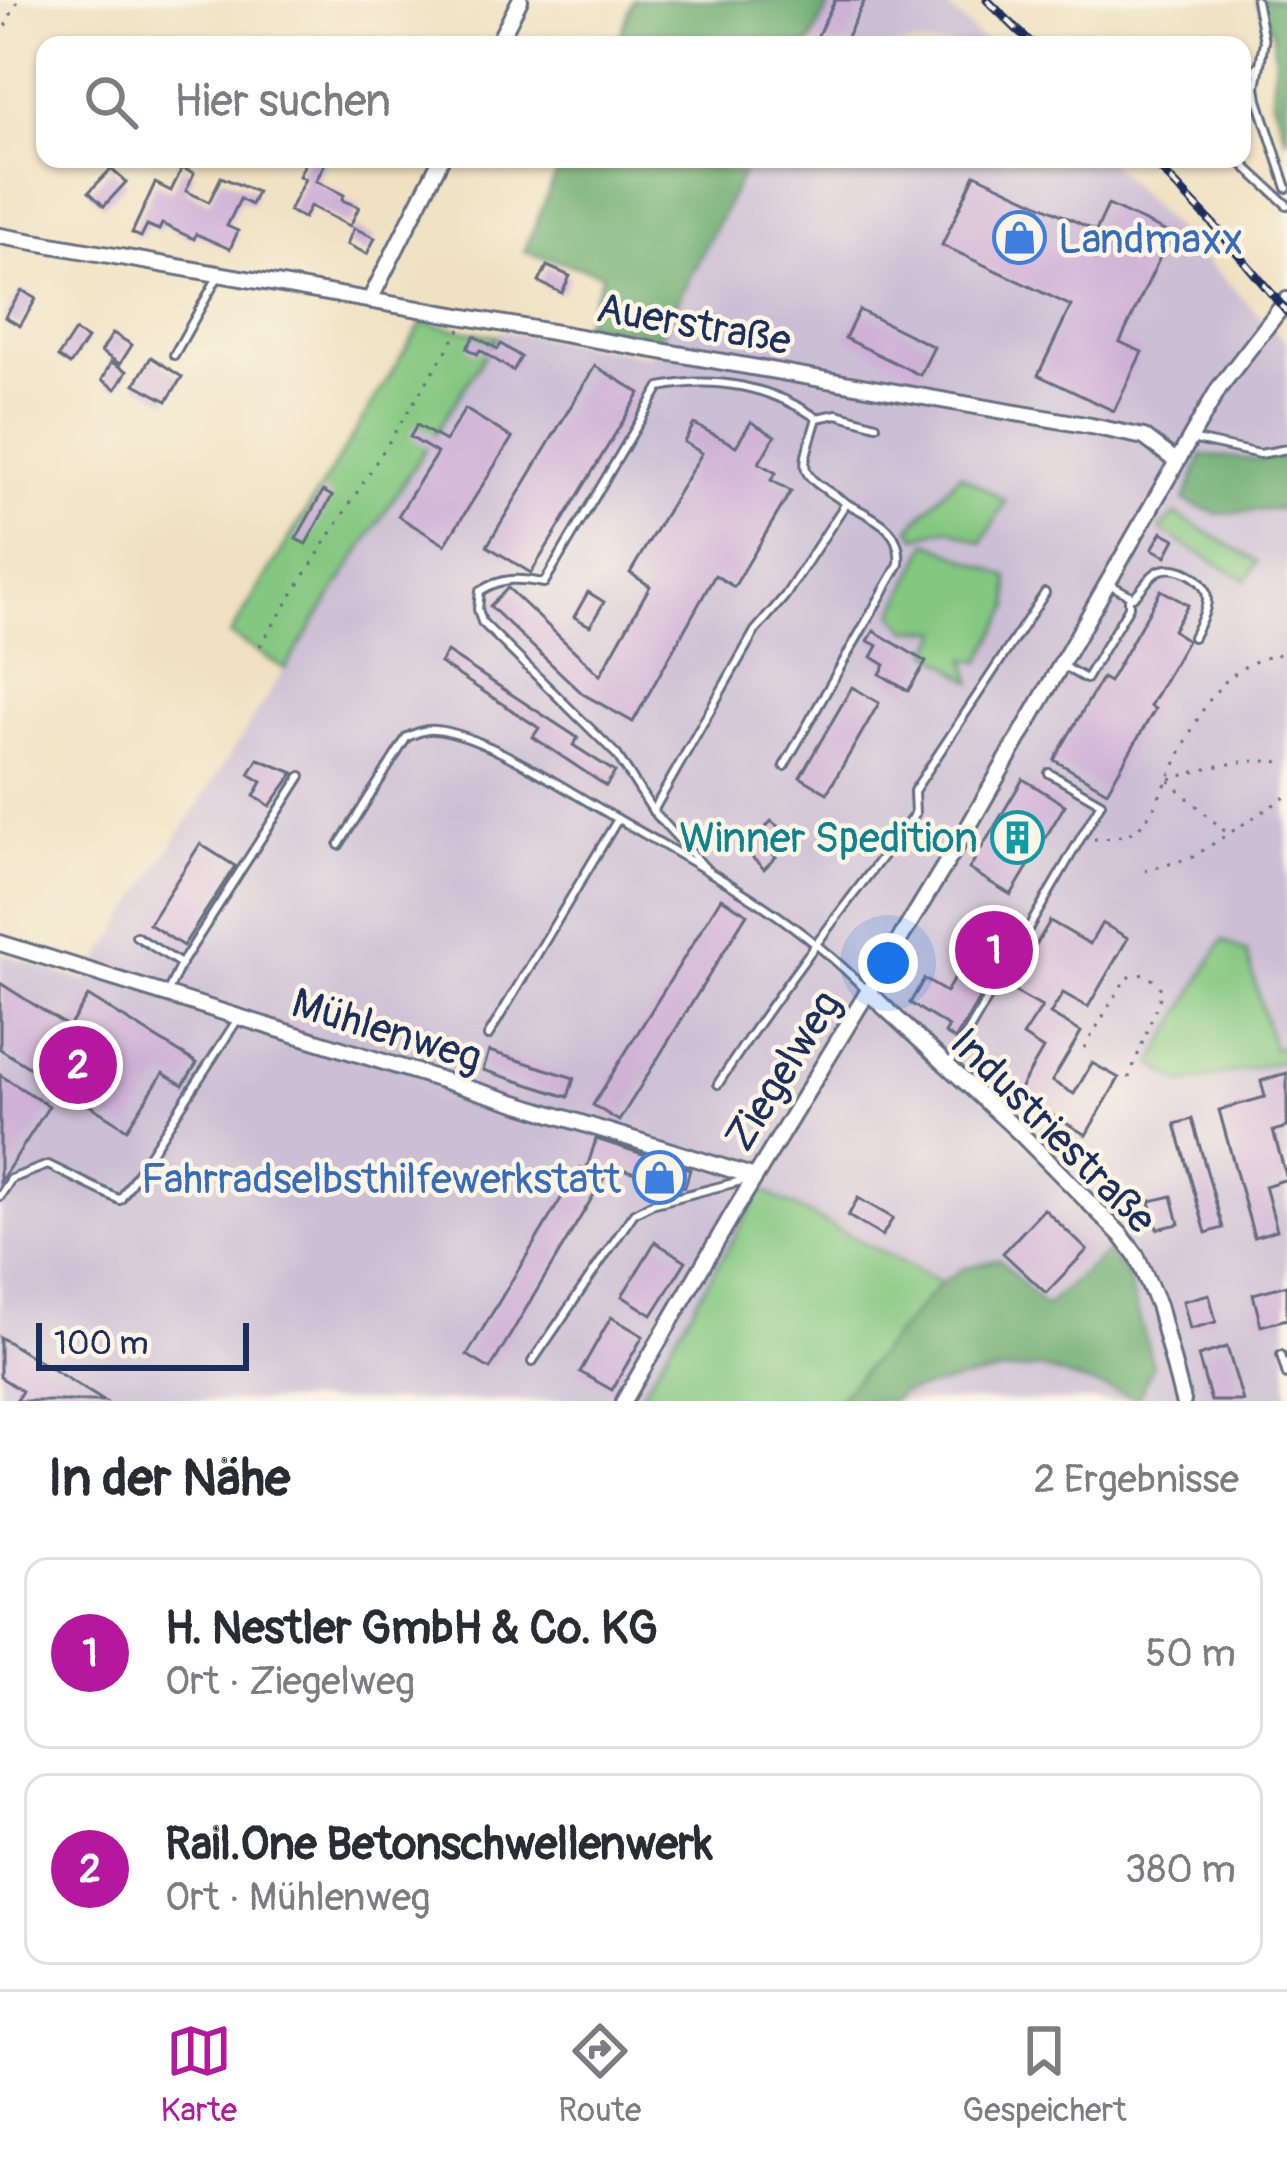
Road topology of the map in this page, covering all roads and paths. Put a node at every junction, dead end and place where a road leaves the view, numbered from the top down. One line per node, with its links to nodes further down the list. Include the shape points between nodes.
1 (18, 0): 5 (path)
2 (520, 0): 4 (street)
3 (1256, 0): 6 (lane)
4 (502, 36)
5 (0, 38)
6 (1262, 63): 7 (lane); 10 (lane, via 1258,100)
7 (1251, 74)
8 (436, 168): 14 (street)
9 (1247, 168): 11 (lane)
10 (1287, 188)
11 (1287, 205)
12 (0, 236): 13 (street, Auerstraße)
13 (220, 274): 14 (street, Auerstraße); 17 (lane)
14 (370, 300): 16 (street, Auerstraße)
15 (1287, 300): 20 (street)
16 (468, 317): 22 (street, Auerstraße, via 1144,437); 28 (path)
17 (174, 355)
18 (817, 418): 19 (lane, via 837,414); 23 (lane, via 806,477); 37 (lane, via 776,394 717,382 660,387 544,583 515,578 480,591 482,622 617,755)
19 (875, 425)
20 (1189, 439): 21 (lane, via 1261,454); 22 (street)
21 (1287, 449)
22 (1176, 461): 24 (street, Ziegelweg)
23 (846, 503): 32 (lane, via 895,535 899,564); 37 (lane, via 755,631)
24 (1108, 583): 26 (lane); 30 (street, Ziegelweg)
25 (1045, 593): 48 (lane, via 914,791 915,814)
26 (1129, 597): 27 (lane, via 1164,569 1190,574 1207,599); 30 (lane, via 1087,679)
27 (1193, 637)
28 (260, 646)
29 (1285, 655): 35 (path, via 1231,675 1192,722)
30 (1060, 664): 52 (street, Ziegelweg)
31 (1287, 763): 35 (path, via 1261,759)
32 (784, 766)
33 (1049, 773): 40 (lane, via 1101,803)
34 (301, 776): 50 (lane)
35 (1168, 780): 39 (path); 40 (path, via 1135,831)
36 (1287, 796): 39 (path)
37 (653, 812): 42 (lane)
38 (618, 819): 41 (lane, via 466,739 419,731 407,736); 42 (lane); 55 (lane)
39 (1228, 834): 43 (path, via 1193,857)
40 (1080, 840): 46 (lane)
41 (339, 845)
42 (708, 871): 48 (lane)
43 (1145, 871)
44 (983, 914): 46 (lane)
45 (136, 936): 50 (lane)
46 (1022, 940): 51 (lane)
47 (0, 943): 53 (street, Mühlenweg)
48 (818, 946): 52 (lane); 59 (lane, via 785,981)
49 (957, 950): 51 (lane)
50 (182, 964): 53 (lane)
51 (1000, 977): 57 (lane)
52 (868, 992): 57 (street, Industriestraße); 60 (street, Ziegelweg)
53 (166, 997): 54 (street, Mühlenweg)
54 (238, 1019): 60 (street, Mühlenweg); 61 (lane, via 120,1200 48,1165 11,1179)
55 (488, 1036)
56 (1084, 1048): 58 (path, via 1126,979 1144,974 1158,982 1162,992)
57 (947, 1067): 66 (street, Industriestraße, via 1064,1175 1136,1256)
58 (1128, 1080)
59 (718, 1084)
60 (754, 1177): 63 (lane, via 634,1213); 65 (street, Ziegelweg)
61 (0, 1196)
62 (1282, 1354): 64 (lane)
63 (532, 1362)
64 (1287, 1375)
65 (624, 1401)
66 (1183, 1401)

